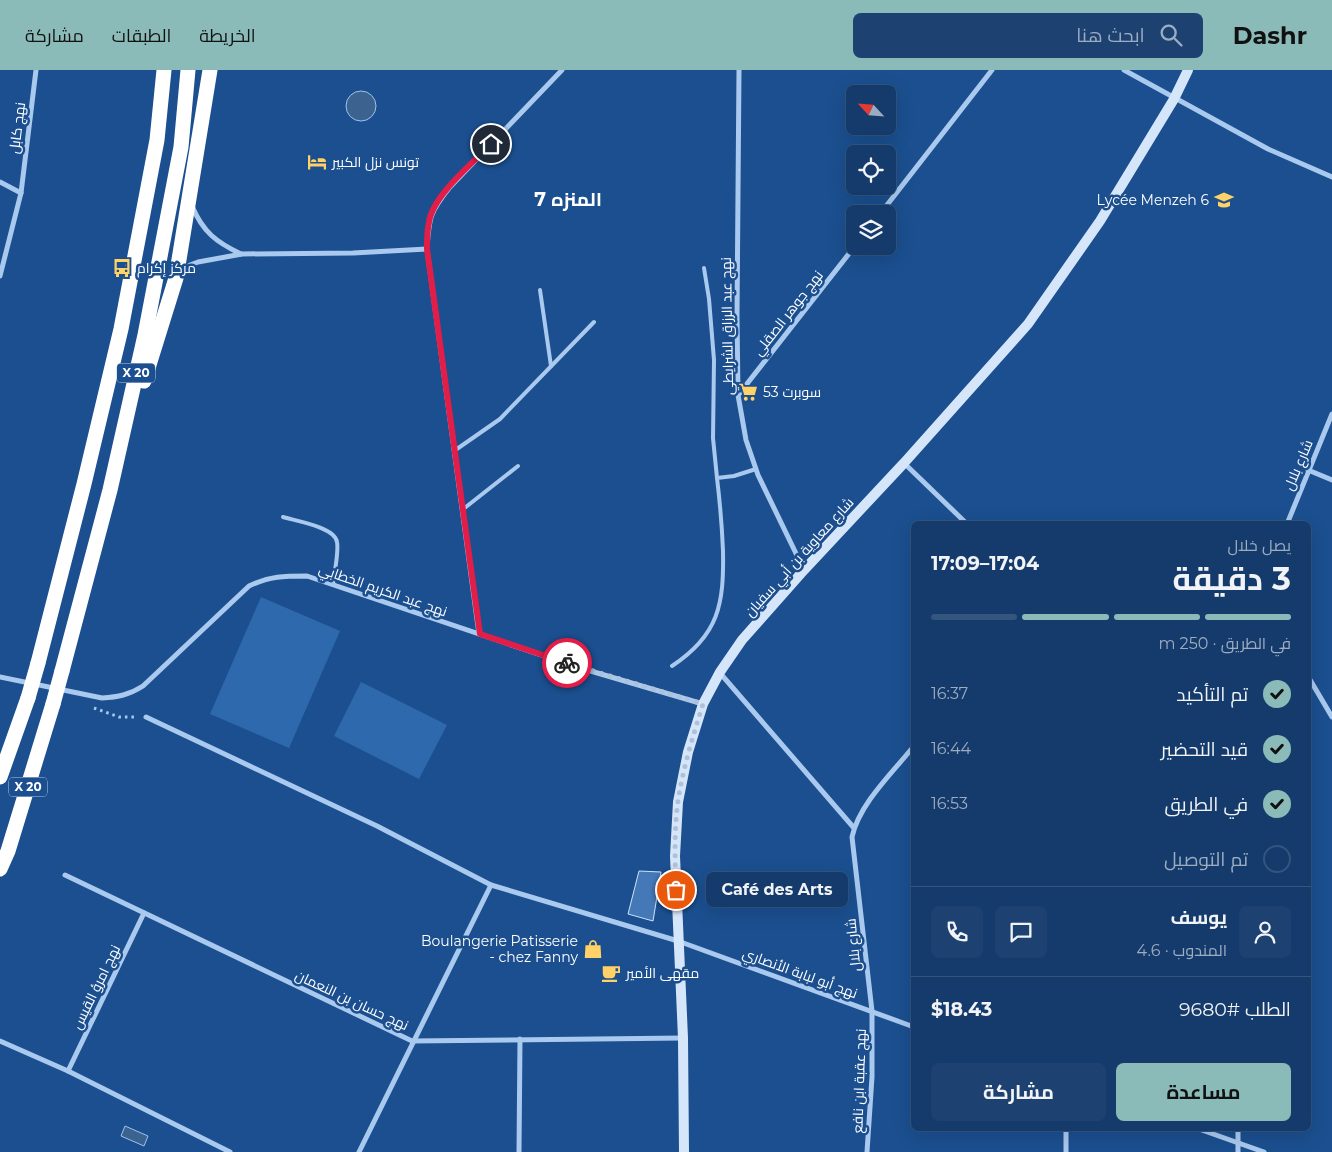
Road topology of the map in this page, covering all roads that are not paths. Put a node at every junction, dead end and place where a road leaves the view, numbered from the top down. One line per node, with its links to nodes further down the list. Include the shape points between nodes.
1 (36, 70): 13 (street, نهج كابل)
2 (164, 70): 50 (highway, X 20, bridge, via 157,140 121,329 38,663)
3 (188, 70): 34 (highway, X 20, via 182,147)
4 (210, 70): 14 (highway)
5 (562, 70): 16 (street, via 436,205 429,220)
6 (739, 70): 25 (street, نهج عبد الرزاق الشرايطي)
7 (992, 70): 15 (street)
8 (1124, 70): 10 (street)
9 (1188, 70): 10 (main road, شارع معاوية بن أبي سفيان)
10 (1174, 99): 11 (street, via 1268,149); 28 (main road, شارع معاوية بن أبي سفيان, via 1100,221 1028,324)
11 (1332, 177)
12 (0, 182): 13 (street)
13 (21, 192): 20 (street, نهج كابل)
14 (190, 200): 17 (street, via 206,230 218,243); 21 (highway)
15 (887, 205)
16 (427, 249): 17 (street); 27 (street)
17 (242, 254): 21 (street, via 198,262)
18 (848, 255): 25 (street, نهج جوهر الصقلي)
19 (704, 268): 32 (lane, via 714,360 713,438)
20 (0, 276)
21 (176, 278): 34 (highway)
22 (540, 290): 24 (lane)
23 (594, 322): 24 (lane)
24 (551, 366): 27 (lane, via 500,420)
25 (738, 395): 30 (street, نهج عبد الرزاق الشرايطي, via 746,440)
26 (1332, 414): 31 (street, شارع بلال)
27 (454, 451): 35 (street)
28 (904, 464): 37 (street); 39 (main road, شارع معاوية بن أبي سفيان)
29 (518, 466): 35 (lane)
30 (756, 468): 32 (lane); 39 (street, نهج عبد الرزاق الشرايطي)
31 (1308, 470): 33 (street); 38 (street, شارع بلال)
32 (717, 478): 42 (lane, via 722,507 723,594 714,619 698,646)
33 (1332, 480)
34 (110, 490): 52 (highway, X 20, bridge, via 53,704)
35 (462, 510): 41 (street)
36 (283, 517): 40 (lane, via 334,534 337,542)
37 (964, 521)
38 (1288, 521)
39 (804, 570): 43 (main road, شارع معاوية بن أبي سفيان, via 742,640)
40 (332, 585): 41 (street, نهج عبد الكريم الخطابي); 44 (street, نهج عبد الكريم الخطابي, via 307,576 277,576 249,586 131,694 102,698)
41 (480, 634): 46 (street, نهج عبد الكريم الخطابي)
42 (672, 666)
43 (720, 672): 46 (main road, شارع معاوية بن أبي سفيان); 51 (street)
44 (0, 677)
45 (1311, 681): 48 (street)
46 (703, 704): 56 (main road, شارع معاوية بن أبي سفيان, via 688,752 678,802 675,856)
47 (146, 716): 54 (street, نهج أبو لبابة الأنصاري, via 378,826)
48 (1332, 717)
49 (911, 750): 51 (street, شارع بلال, via 864,808)
50 (0, 777)
51 (854, 828): 57 (street, شارع بلال, via 852,837)
52 (0, 868)
53 (65, 875): 55 (street, نهج حسان بن النعمان)
54 (491, 885): 56 (street, نهج أبو لبابة الأنصاري); 62 (street)
55 (144, 914): 62 (street, نهج حسان بن النعمان); 63 (street, نهج امرؤ القيس)
56 (678, 941): 57 (street, نهج أبو لبابة الأنصاري); 59 (main road, شارع معاوية بن أبي سفيان)
57 (872, 1011): 58 (street, نهج أبو لبابة الأنصاري); 72 (street, نهج عقبة ابن نافع)
58 (911, 1025)
59 (683, 1038): 60 (street, نهج حسان بن النعمان); 71 (main road, شارع معاوية بن أبي سفيان)
60 (520, 1039): 62 (street, نهج حسان بن النعمان); 70 (street)
61 (0, 1041): 63 (street)
62 (412, 1041): 69 (street)
63 (68, 1071): 68 (street)
64 (1066, 1131): 73 (street)
65 (1205, 1131): 67 (street)
66 (1238, 1131): 67 (street)
67 (1238, 1143): 74 (street); 75 (street)
68 (230, 1152)
69 (359, 1152)
70 (519, 1152)
71 (684, 1152)
72 (867, 1152)
73 (1066, 1152)
74 (1238, 1152)
75 (1264, 1152)

